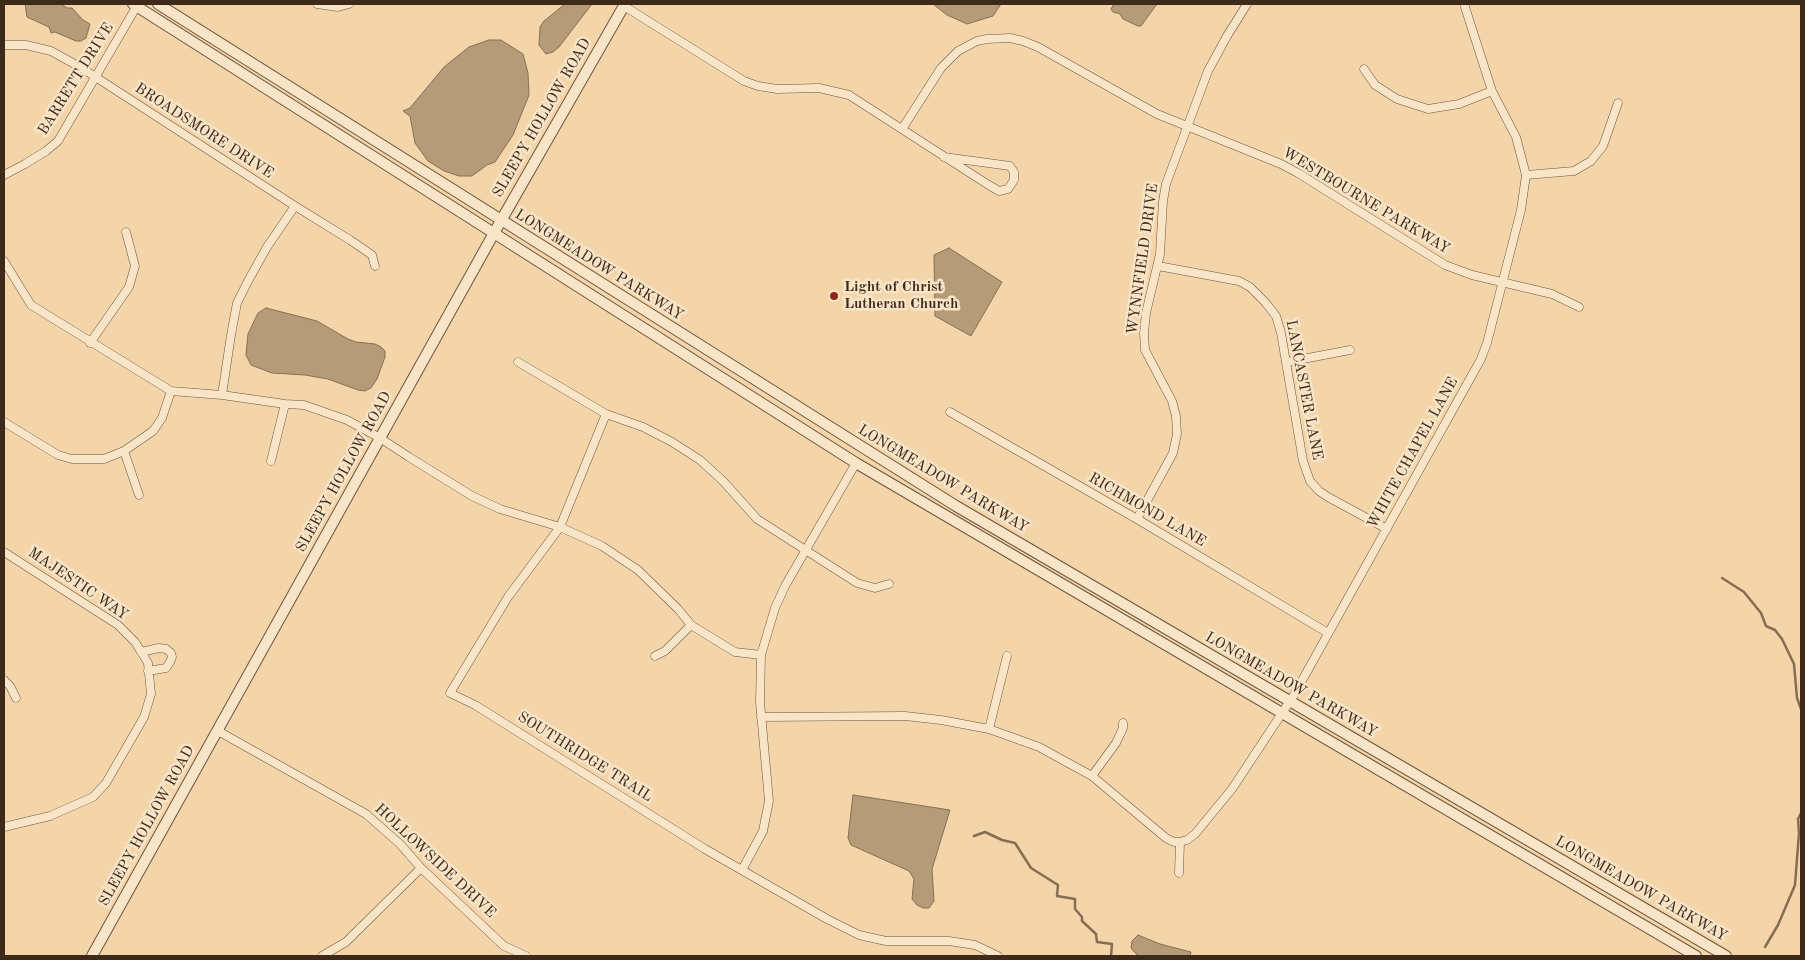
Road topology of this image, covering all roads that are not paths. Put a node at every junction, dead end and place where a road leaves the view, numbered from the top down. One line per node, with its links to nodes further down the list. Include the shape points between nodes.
1 (136, 4): 10 (street, BARRETT DRIVE); 21 (street, LONGMEADOW PARKWAY)
2 (158, 4): 19 (street, LONGMEADOW PARKWAY)
3 (317, 4): 4 (street, via 338,7)
4 (349, 4)
5 (1248, 4): 13 (street, WYNNFIELD DRIVE, via 1208,71)
6 (1464, 4): 11 (street, WHITE CHAPEL LANE)
7 (625, 5): 14 (street, via 744,81 777,89 837,91 849,95); 19 (street, SLEEPY HOLLOW ROAD)
8 (4, 44): 10 (street, BROADSMORE DRIVE, via 50,51)
9 (1364, 69): 11 (street, via 1375,85 1397,99 1428,109 1458,104)
10 (95, 77): 16 (street, BARRETT DRIVE, via 58,141); 18 (street, BROADSMORE DRIVE)
11 (1492, 91): 17 (street, WHITE CHAPEL LANE, via 1516,137)
12 (1618, 103): 17 (street, via 1603,146 1591,161 1574,171)
13 (1186, 126): 14 (street, WESTBOURNE PARKWAY, via 1157,114 1038,47 1023,41 998,38 977,41 958,51 941,68); 24 (street, WYNNFIELD DRIVE, via 1166,184); 25 (street, WESTBOURNE PARKWAY, via 1298,173 1445,265)
14 (902, 129): 15 (street)
15 (944, 157): 15 (street, via 999,191 1008,189 1014,180 1010,166)
16 (4, 175)
17 (1526, 175): 25 (street, WHITE CHAPEL LANE)
18 (295, 206): 23 (street, BROADSMORE DRIVE, via 372,255); 32 (street, via 267,247 237,303)
19 (501, 221): 21 (street, SLEEPY HOLLOW ROAD); 57 (street, LONGMEADOW PARKWAY, via 956,506)
20 (126, 232): 27 (street, via 135,266 129,287)
21 (494, 233): 37 (street, SLEEPY HOLLOW ROAD); 40 (street, LONGMEADOW PARKWAY)
22 (4, 261): 27 (street, via 30,305)
23 (375, 266)
24 (1158, 266): 30 (street, LANCASTER LANE, via 1224,277 1250,287 1276,316); 42 (street, WYNNFIELD DRIVE, via 1146,313 1145,350 1172,401 1177,434 1173,453)
25 (1503, 283): 26 (street, WESTBOURNE PARKWAY, via 1552,294); 44 (street, WHITE CHAPEL LANE, via 1481,359)
26 (1579, 307)
27 (90, 343): 31 (street)
28 (1350, 350): 30 (street)
29 (518, 362): 35 (street)
30 (1287, 362): 44 (street, LANCASTER LANE, via 1303,461 1310,481 1328,497)
31 (170, 391): 32 (street); 38 (street, via 162,418 152,432)
32 (222, 395): 33 (street)
33 (285, 404): 37 (street, via 304,405 339,417); 39 (street)
34 (950, 412): 42 (street, RICHMOND LANE)
35 (606, 414): 43 (street, SOUTHRIDGE TRAIL); 45 (street, via 643,427 700,460 757,519)
36 (4, 422): 38 (street, via 58,455 72,459 104,460)
37 (380, 438): 43 (street, via 472,496 500,509); 62 (street, SLEEPY HOLLOW ROAD)
38 (124, 451): 41 (street)
39 (271, 461)
40 (856, 463): 45 (street); 58 (street, LONGMEADOW PARKWAY)
41 (139, 495)
42 (1137, 519): 49 (street, RICHMOND LANE)
43 (560, 527): 48 (street, via 614,553 638,570); 67 (street, SOUTHRIDGE TRAIL, via 508,598 450,693 475,705)
44 (1386, 528): 49 (street, WHITE CHAPEL LANE)
45 (805, 551): 47 (street, via 857,583 875,588); 52 (street, via 775,608)
46 (4, 552): 50 (street, MAJESTIC WAY, via 118,625)
47 (889, 584)
48 (691, 625): 51 (street, via 665,651); 52 (street, via 734,652)
49 (1328, 633): 57 (street, WHITE CHAPEL LANE)
50 (141, 652): 54 (street, MAJESTIC WAY, via 148,663); 54 (street, via 159,648 171,653 166,668)
51 (655, 656)
52 (761, 656): 59 (street)
53 (1007, 656): 61 (street)
54 (148, 671): 64 (street, MAJESTIC WAY, via 151,694 144,717 106,783 93,797 50,816)
55 (4, 680): 56 (street)
56 (16, 698)
57 (1290, 702): 58 (street, WHITE CHAPEL LANE); 74 (street, LONGMEADOW PARKWAY)
58 (1282, 713): 65 (street, WHITE CHAPEL LANE, via 1211,816 1195,834); 73 (street, LONGMEADOW PARKWAY)
59 (761, 717): 61 (street, via 905,716); 67 (street, via 769,789 767,817)
60 (1123, 723): 63 (street, via 1116,743)
61 (989, 729): 63 (street, via 1039,747)
62 (218, 731): 66 (street, HOLLOWSIDE DRIVE, via 366,814); 69 (street, SLEEPY HOLLOW ROAD)
63 (1092, 776): 65 (street, via 1166,838)
64 (4, 826)
65 (1180, 842): 68 (street)
66 (421, 868): 70 (street, via 346,942); 71 (street, HOLLOWSIDE DRIVE, via 504,946)
67 (742, 870): 72 (street, SOUTHRIDGE TRAIL, via 859,935 886,941 949,941 975,945)
68 (1179, 873)
69 (92, 956)
70 (322, 956)
71 (526, 956)
72 (998, 956)
73 (1696, 956)
74 (1726, 956)

